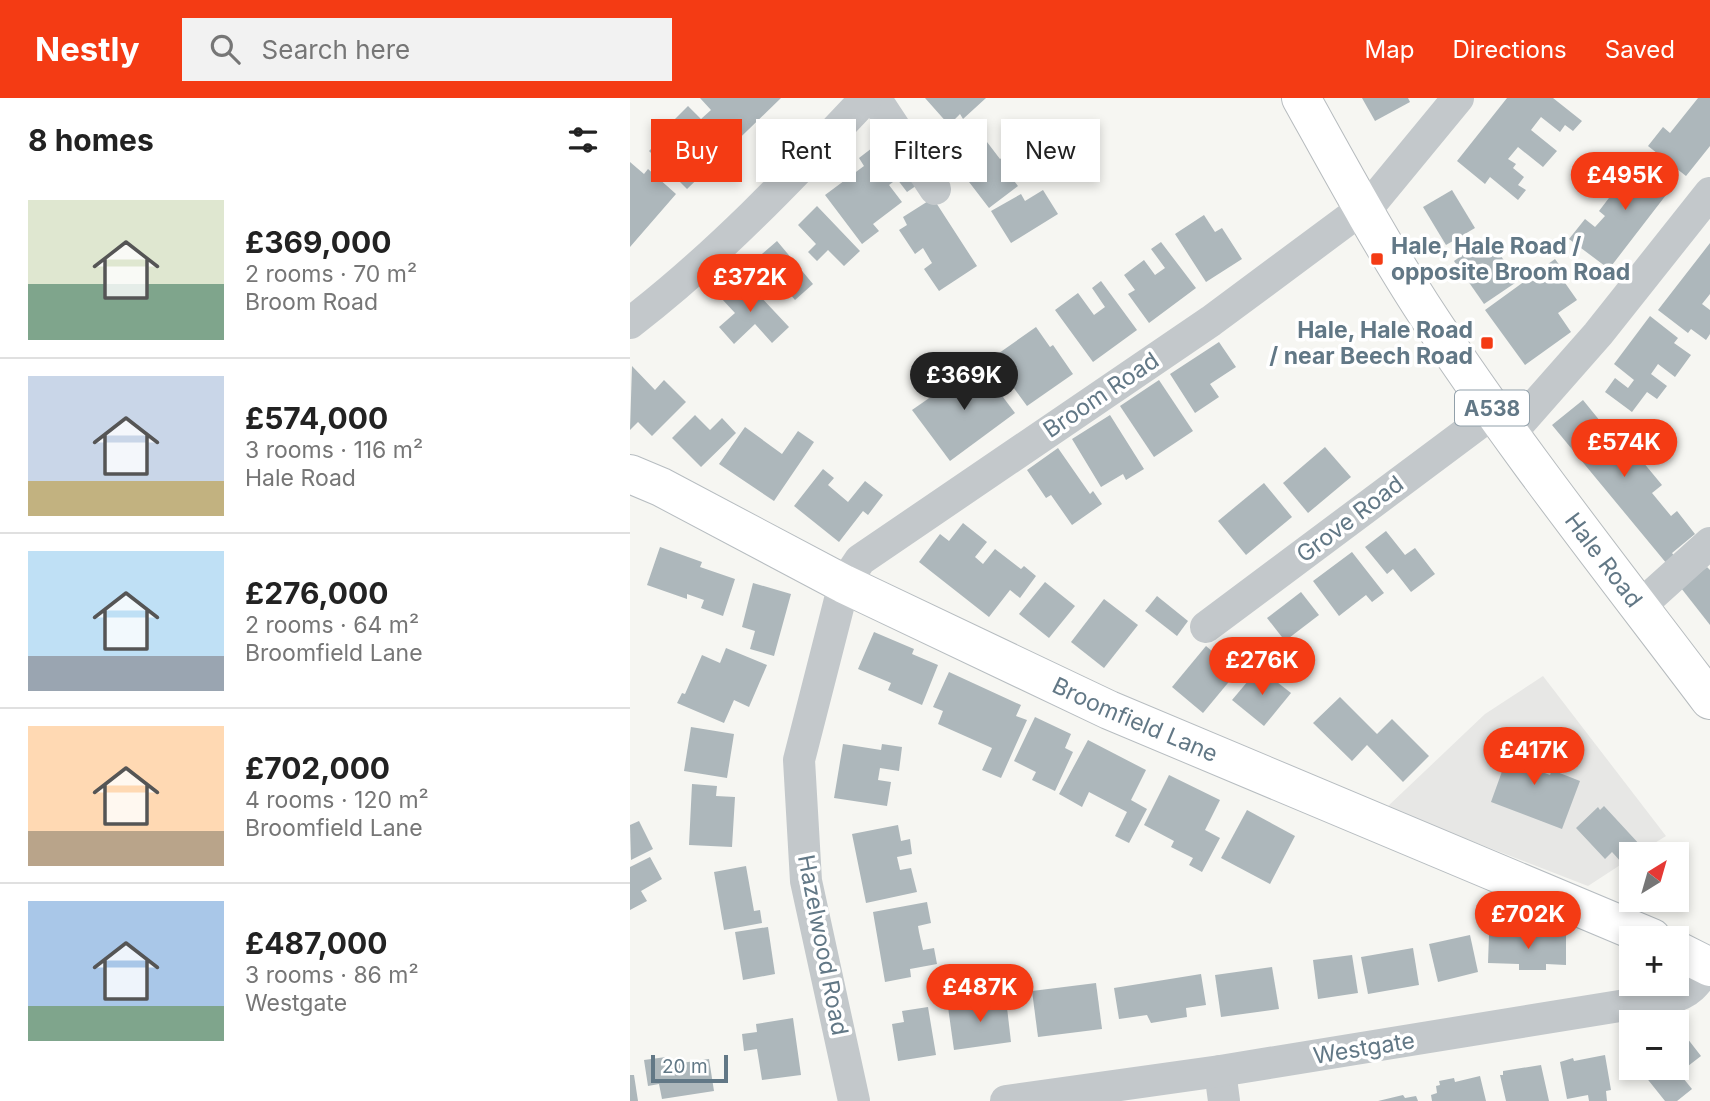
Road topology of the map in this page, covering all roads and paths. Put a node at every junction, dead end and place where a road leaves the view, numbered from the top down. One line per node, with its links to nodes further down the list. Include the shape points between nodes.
1 (866, 98): 8 (street, via 713,252)
2 (875, 98): 5 (street)
3 (1301, 98): 7 (main road, Hale Road / A538)
4 (1458, 98): 7 (street, Broom Road, via 1388,187)
5 (935, 189)
6 (1710, 193): 9 (street, Grove Road, via 1538,405)
7 (1363, 209): 9 (main road, Hale Road / A538, via 1421,305); 12 (street, Broom Road, via 1211,321 860,560)
8 (630, 323)
9 (1502, 423): 13 (main road, Hale Road / A538); 14 (street, Grove Road)
10 (630, 474): 12 (main road, Broomfield Lane)
11 (1710, 543): 13 (street)
12 (844, 584): 16 (main road, Broomfield Lane, via 1110,710); 19 (street, Hazelwood Road, via 799,760 806,881)
13 (1640, 606): 15 (main road, Hale Road / A538)
14 (1206, 627)
15 (1710, 700)
16 (1623, 926)
17 (1698, 961): 18 (street, Westgate, via 1690,990 1682,995)
18 (1222, 1086): 20 (street, Westgate)
19 (855, 1101)
20 (1006, 1101)

